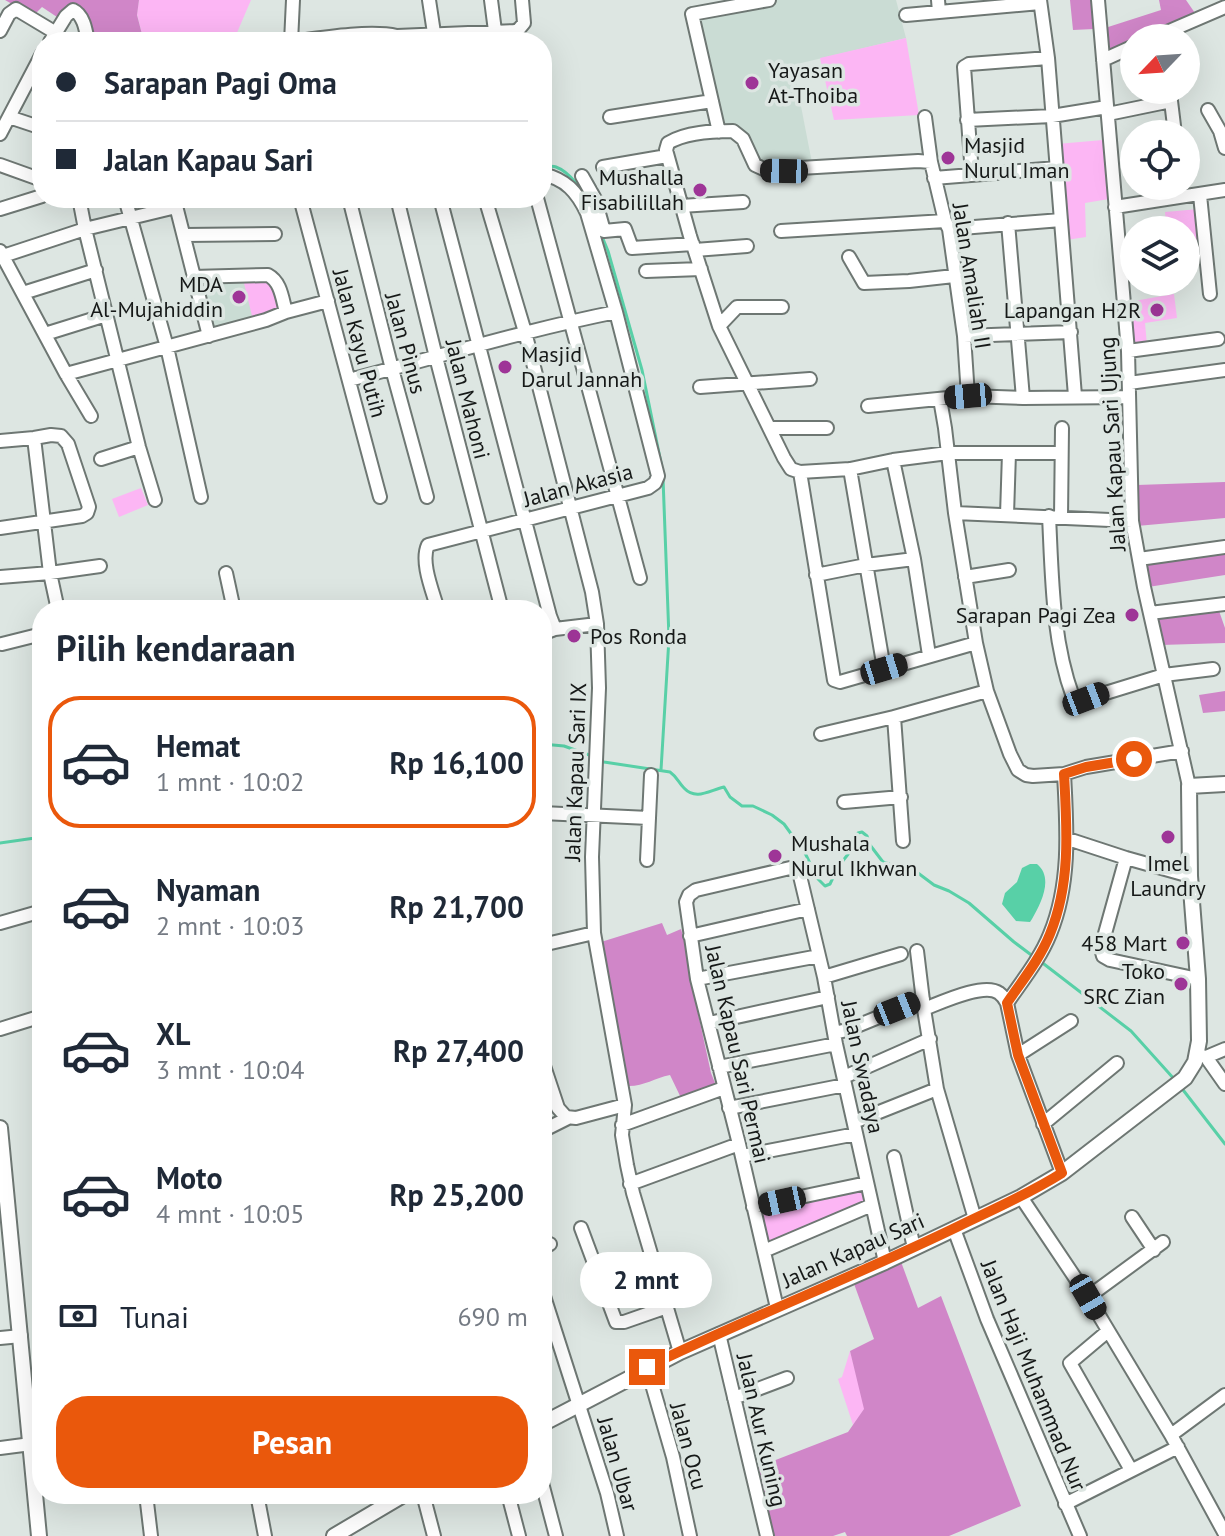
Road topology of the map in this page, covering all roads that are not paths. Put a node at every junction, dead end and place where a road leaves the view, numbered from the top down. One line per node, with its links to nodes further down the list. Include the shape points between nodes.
1 (293, 0): 20 (street)
2 (429, 0): 21 (street)
3 (491, 0): 16 (street)
4 (522, 0): 16 (street, via 524,23 519,29)
5 (691, 0): 12 (street)
6 (769, 0): 12 (street)
7 (1098, 0): 25 (street, Jalan Kapau Sari Ujung)
8 (1040, 1): 9 (street); 24 (street)
9 (990, 4): 10 (street)
10 (939, 6): 13 (street)
11 (1218, 6): 14 (street)
12 (692, 14): 27 (street)
13 (906, 15)
14 (1181, 24)
15 (0, 31): 17 (street, via 16,9)
16 (495, 31): 22 (street)
17 (45, 32)
18 (57, 32): 19 (street, via 75,10)
19 (85, 32)
20 (291, 32)
21 (434, 32)
22 (464, 32)
23 (1120, 52): 25 (street)
24 (1048, 58): 31 (street); 35 (street, via 965,65)
25 (1103, 60): 30 (street, Jalan Kapau Sari Ujung)
26 (32, 75): 32 (street)
27 (712, 101): 33 (street); 37 (street)
28 (1135, 104): 30 (street)
29 (1208, 110): 39 (street)
30 (1108, 111): 31 (street); 56 (street, Jalan Kapau Sari Ujung)
31 (1052, 116): 35 (street); 44 (street)
32 (9, 117): 36 (street); 38 (street)
33 (610, 117)
34 (925, 117): 41 (street, Jalan Amaliah II)
35 (967, 120): 45 (street)
36 (32, 125)
37 (719, 132): 40 (street, via 671,141); 41 (street, via 736,132 755,165 766,170)
38 (0, 134)
39 (1225, 148)
40 (667, 156): 43 (street); 55 (street)
41 (931, 162): 49 (street, Jalan Amaliah II)
42 (0, 165): 46 (street)
43 (603, 167)
44 (1057, 168): 45 (street); 69 (street)
45 (972, 174): 49 (street)
46 (32, 176)
47 (582, 176): 77 (street, via 604,231 625,229 632,248)
48 (552, 177): 90 (street, Jalan Akasia, via 564,181 580,198)
49 (934, 178): 71 (street, Jalan Amaliah II)
50 (1225, 190): 51 (street)
51 (1200, 195): 86 (street)
52 (32, 199): 67 (street)
53 (1165, 200): 56 (street)
54 (743, 202): 55 (street)
55 (681, 206): 77 (street)
56 (1115, 207): 103 (street, Jalan Kapau Sari Ujung)
57 (81, 208): 72 (street)
58 (128, 208): 68 (street)
59 (159, 208): 68 (street)
60 (176, 208): 75 (street)
61 (303, 208): 87 (street, Jalan Kayu Putih)
62 (352, 208): 106 (street, Jalan Pinus)
63 (399, 208): 104 (street, Jalan Mahoni)
64 (443, 208): 101 (street)
65 (488, 208): 94 (street, Jalan Kapau Sari IX)
66 (540, 208): 92 (street)
67 (0, 209)
68 (130, 217): 72 (street); 102 (street)
69 (1061, 220): 70 (street); 95 (street)
70 (1008, 223): 71 (street); 96 (street)
71 (947, 225): 73 (street); 83 (street, Jalan Amaliah II)
72 (85, 229): 78 (street); 81 (street)
73 (781, 231)
74 (275, 234): 75 (street)
75 (184, 235): 84 (street)
76 (747, 246): 77 (street)
77 (694, 247): 80 (street)
78 (1, 254): 85 (street)
79 (849, 257): 83 (street, via 864,283)
80 (701, 269): 82 (street); 93 (street)
81 (96, 270): 85 (street); 91 (street)
82 (646, 271)
83 (954, 276): 99 (street, Jalan Amaliah II)
84 (193, 277): 89 (street, via 268,275 280,289); 98 (street)
85 (23, 293): 97 (street)
86 (1210, 294)
87 (328, 301): 89 (street); 110 (street, Jalan Kayu Putih)
88 (782, 307): 93 (street, via 737,307)
89 (286, 312): 98 (street)
90 (616, 312): 92 (street); 133 (street, Jalan Akasia, via 658,476 652,486)
91 (106, 315): 97 (street); 105 (street)
92 (571, 321): 94 (street); 133 (street)
93 (719, 326): 111 (street)
94 (525, 332): 101 (street); 138 (street, Jalan Kapau Sari IX)
95 (1071, 332): 96 (street); 115 (street)
96 (1018, 333): 99 (street); 116 (street)
97 (45, 334): 108 (street)
98 (209, 336): 102 (street)
99 (964, 336): 114 (street, Jalan Amaliah II)
100 (1218, 339): 103 (street)
101 (478, 346): 104 (street); 142 (street)
102 (167, 347): 105 (street); 134 (street)
103 (1128, 351): 113 (street, Jalan Kapau Sari Ujung)
104 (436, 357): 106 (street); 146 (street, Jalan Mahoni)
105 (119, 360): 108 (street); 125 (street)
106 (392, 369): 110 (street); 136 (street, Jalan Pinus)
107 (1225, 370): 113 (street)
108 (66, 374): 119 (street)
109 (810, 379): 111 (street)
110 (349, 380): 135 (street, Jalan Kayu Putih)
111 (748, 382): 112 (street); 120 (street)
112 (700, 387)
113 (1129, 390): 115 (street); 143 (street, Jalan Kapau Sari Ujung)
114 (968, 396): 116 (street); 117 (street)
115 (1075, 396): 116 (street)
116 (1023, 398)
117 (940, 399): 118 (street); 126 (street)
118 (868, 406)
119 (91, 416)
120 (770, 428): 121 (street); 132 (street, via 789,466)
121 (827, 428)
122 (1062, 428): 128 (street)
123 (34, 438): 124 (street); 144 (street); 144 (street, via 56,434 64,439 89,507 82,516)
124 (0, 441)
125 (139, 447): 129 (street); 137 (street)
126 (948, 453): 127 (street); 130 (street); 139 (street)
127 (1009, 453): 128 (street); 140 (street)
128 (1061, 453): 141 (street)
129 (101, 459)
130 (893, 460): 131 (street); 148 (street)
131 (850, 469): 132 (street); 150 (street)
132 (800, 472): 155 (street)
133 (618, 496): 138 (street, Jalan Akasia); 158 (street)
134 (201, 497)
135 (380, 497)
136 (427, 497)
137 (155, 500)
138 (570, 509): 142 (street, Jalan Akasia); 167 (street, Jalan Kapau Sari IX)
139 (955, 513): 140 (street); 157 (street)
140 (1007, 515): 141 (street)
141 (1055, 516): 143 (street); 176 (street, via 1057,629 1073,697 1086,699)
142 (525, 520): 146 (street, Jalan Akasia); 163 (street)
143 (1132, 521): 149 (street, Jalan Kapau Sari Ujung)
144 (45, 522): 145 (street); 153 (street)
145 (0, 528)
146 (481, 530): 161 (street, Jalan Akasia, via 433,543 426,550); 162 (street, Jalan Mahoni)
147 (1225, 547): 149 (street)
148 (914, 559): 150 (street); 173 (street)
149 (1139, 559): 165 (street, Jalan Kapau Sari Ujung)
150 (866, 565): 155 (street); 174 (street)
151 (100, 566): 153 (street)
152 (1009, 570): 157 (street)
153 (50, 573): 156 (street); 159 (street)
154 (226, 573): 160 (street)
155 (816, 575): 174 (street, via 832,677 840,682)
156 (0, 577)
157 (965, 577): 171 (street)
158 (640, 578)
159 (56, 600)
160 (232, 600)
161 (435, 600)
162 (499, 600)
163 (546, 600)
164 (1225, 604): 165 (street)
165 (1150, 613): 176 (street, Jalan Kapau Sari Ujung)
166 (552, 621): 168 (street)
167 (597, 624): 168 (street); 188 (street, Jalan Kapau Sari IX)
168 (555, 629): 169 (street)
169 (552, 630)
170 (32, 636): 172 (street)
171 (976, 643): 173 (street); 177 (street)
172 (2, 644)
173 (929, 655): 174 (street)
174 (884, 669)
175 (1213, 669): 176 (street)
176 (1164, 675): 180 (street, Jalan Kapau Sari Ujung)
177 (987, 691): 178 (street); 181 (street, via 1018,770 1033,776)
178 (894, 717): 179 (street); 185 (street)
179 (821, 734)
180 (1182, 751): 181 (street); 184 (street, Jalan Kapau Sari Ujung)
181 (1064, 774): 190 (street)
182 (651, 775): 189 (street)
183 (1225, 784): 184 (main road)
184 (1189, 786): 194 (main road)
185 (901, 797): 186 (street); 191 (street)
186 (844, 802)
187 (552, 813): 188 (street)
188 (593, 814): 189 (street); 199 (street, Jalan Kapau Sari IX)
189 (649, 818): 193 (street)
190 (1068, 839): 192 (street); 209 (street, via 1050,935)
191 (903, 841)
192 (1126, 858): 194 (street); 207 (street, via 1103,956)
193 (647, 860)
194 (1190, 876): 207 (main road)
195 (688, 898): 196 (street, Jalan Swadaya, via 700,889 790,868 801,879); 200 (street, Jalan Kapau Sari Permai)
196 (808, 909): 200 (street); 204 (street, Jalan Swadaya)
197 (32, 914): 198 (street)
198 (0, 923)
199 (594, 933): 201 (street); 227 (street, Jalan Kapau Sari IX)
200 (690, 936): 206 (street, Jalan Kapau Sari Permai)
201 (552, 943)
202 (917, 951): 210 (street)
203 (901, 954): 205 (street)
204 (819, 956): 205 (street, Jalan Swadaya); 206 (street)
205 (824, 977): 208 (street, Jalan Swadaya)
206 (697, 979): 213 (street, Jalan Kapau Sari Permai)
207 (1198, 979): 219 (main road)
208 (828, 997): 213 (street); 215 (street, Jalan Swadaya)
209 (1007, 1003): 210 (street, via 1000,993 981,989); 218 (street)
210 (923, 1004): 215 (street); 216 (street)
211 (32, 1019): 214 (street)
212 (1071, 1021): 218 (street)
213 (709, 1023): 221 (street, Jalan Kapau Sari Permai)
214 (0, 1029)
215 (835, 1039): 221 (street); 222 (street, Jalan Swadaya)
216 (930, 1039): 222 (street); 225 (street)
217 (1225, 1049): 219 (street)
218 (1018, 1055): 230 (street)
219 (1202, 1056): 223 (street); 237 (main road, Jalan Kapau Sari, via 1185,1078)
220 (1117, 1063): 230 (street)
221 (719, 1067): 224 (street, Jalan Kapau Sari Permai)
222 (844, 1081): 228 (street); 233 (street, Jalan Swadaya)
223 (1225, 1084)
224 (724, 1088): 228 (street, Jalan Kapau Sari Permai); 231 (street)
225 (937, 1089): 233 (street); 244 (street)
226 (552, 1090): 229 (street)
227 (625, 1105): 229 (street); 231 (street, Jalan Kapau Sari IX)
228 (729, 1108): 235 (street, Jalan Kapau Sari Permai)
229 (568, 1118): 232 (street)
230 (1043, 1124): 237 (street)
231 (622, 1125): 239 (street, Jalan Kapau Sari IX)
232 (552, 1126)
233 (855, 1128): 235 (street); 238 (street, Jalan Swadaya)
234 (1, 1136): 256 (main road)
235 (740, 1150): 239 (street); 242 (street, Jalan Kapau Sari Permai)
236 (894, 1157): 247 (street)
237 (1062, 1173): 240 (main road, Jalan Kapau Sari)
238 (867, 1183): 241 (street, Jalan Swadaya); 242 (street)
239 (630, 1184): 251 (street, Jalan Kapau Sari IX)
240 (1021, 1197): 244 (main road, Jalan Kapau Sari); 250 (street)
241 (872, 1205): 248 (street); 249 (street, Jalan Swadaya)
242 (753, 1207): 248 (street, Jalan Kapau Sari Permai)
243 (1132, 1217): 250 (street, via 1158,1246)
244 (975, 1219): 246 (main road, Jalan Kapau Sari)
245 (581, 1228): 251 (street, via 616,1322)
246 (954, 1229): 247 (main road, Jalan Kapau Sari); 277 (street, Jalan Haji Muhammad Nur)
247 (914, 1248): 249 (main road, Jalan Kapau Sari)
248 (764, 1251): 252 (street, Jalan Kapau Sari Permai)
249 (885, 1262): 252 (main road, Jalan Kapau Sari)
250 (1088, 1297): 254 (street)
251 (667, 1307): 258 (street, Jalan Kapau Sari IX)
252 (777, 1308): 255 (main road, Jalan Kapau Sari)
253 (552, 1321): 263 (street, Jalan Ubar)
254 (1108, 1331): 265 (street); 269 (street, via 1070,1363)
255 (719, 1334): 258 (main road, Jalan Kapau Sari); 262 (street, Jalan Aur Kuning)
256 (21, 1336): 257 (street); 266 (main road)
257 (0, 1338)
258 (680, 1352): 259 (main road, Jalan Kapau Sari)
259 (647, 1367): 263 (main road, Jalan Kapau Sari); 287 (street, Jalan Ocu)
260 (787, 1378): 262 (street)
261 (1225, 1395): 265 (street)
262 (734, 1398): 288 (street, Jalan Aur Kuning)
263 (579, 1404): 264 (main road, Jalan Kapau Sari); 286 (street, Jalan Ubar)
264 (552, 1419)
265 (1174, 1441): 269 (street); 278 (street)
266 (31, 1444): 267 (street); 268 (main road)
267 (0, 1448)
268 (32, 1456)
269 (1131, 1470): 277 (street)
270 (36, 1504): 279 (main road)
271 (147, 1504): 280 (street)
272 (259, 1504): 281 (street)
273 (378, 1504): 282 (main road)
274 (426, 1504): 283 (street)
275 (511, 1504): 284 (street)
276 (548, 1504): 285 (street)
277 (1065, 1504): 289 (street, Jalan Haji Muhammad Nur)
278 (1224, 1531): 290 (street)
279 (39, 1536)
280 (151, 1536)
281 (265, 1536)
282 (334, 1536)
283 (434, 1536)
284 (519, 1536)
285 (556, 1536)
286 (617, 1536)
287 (690, 1536)
288 (767, 1536)
289 (1080, 1536)
290 (1210, 1536)

